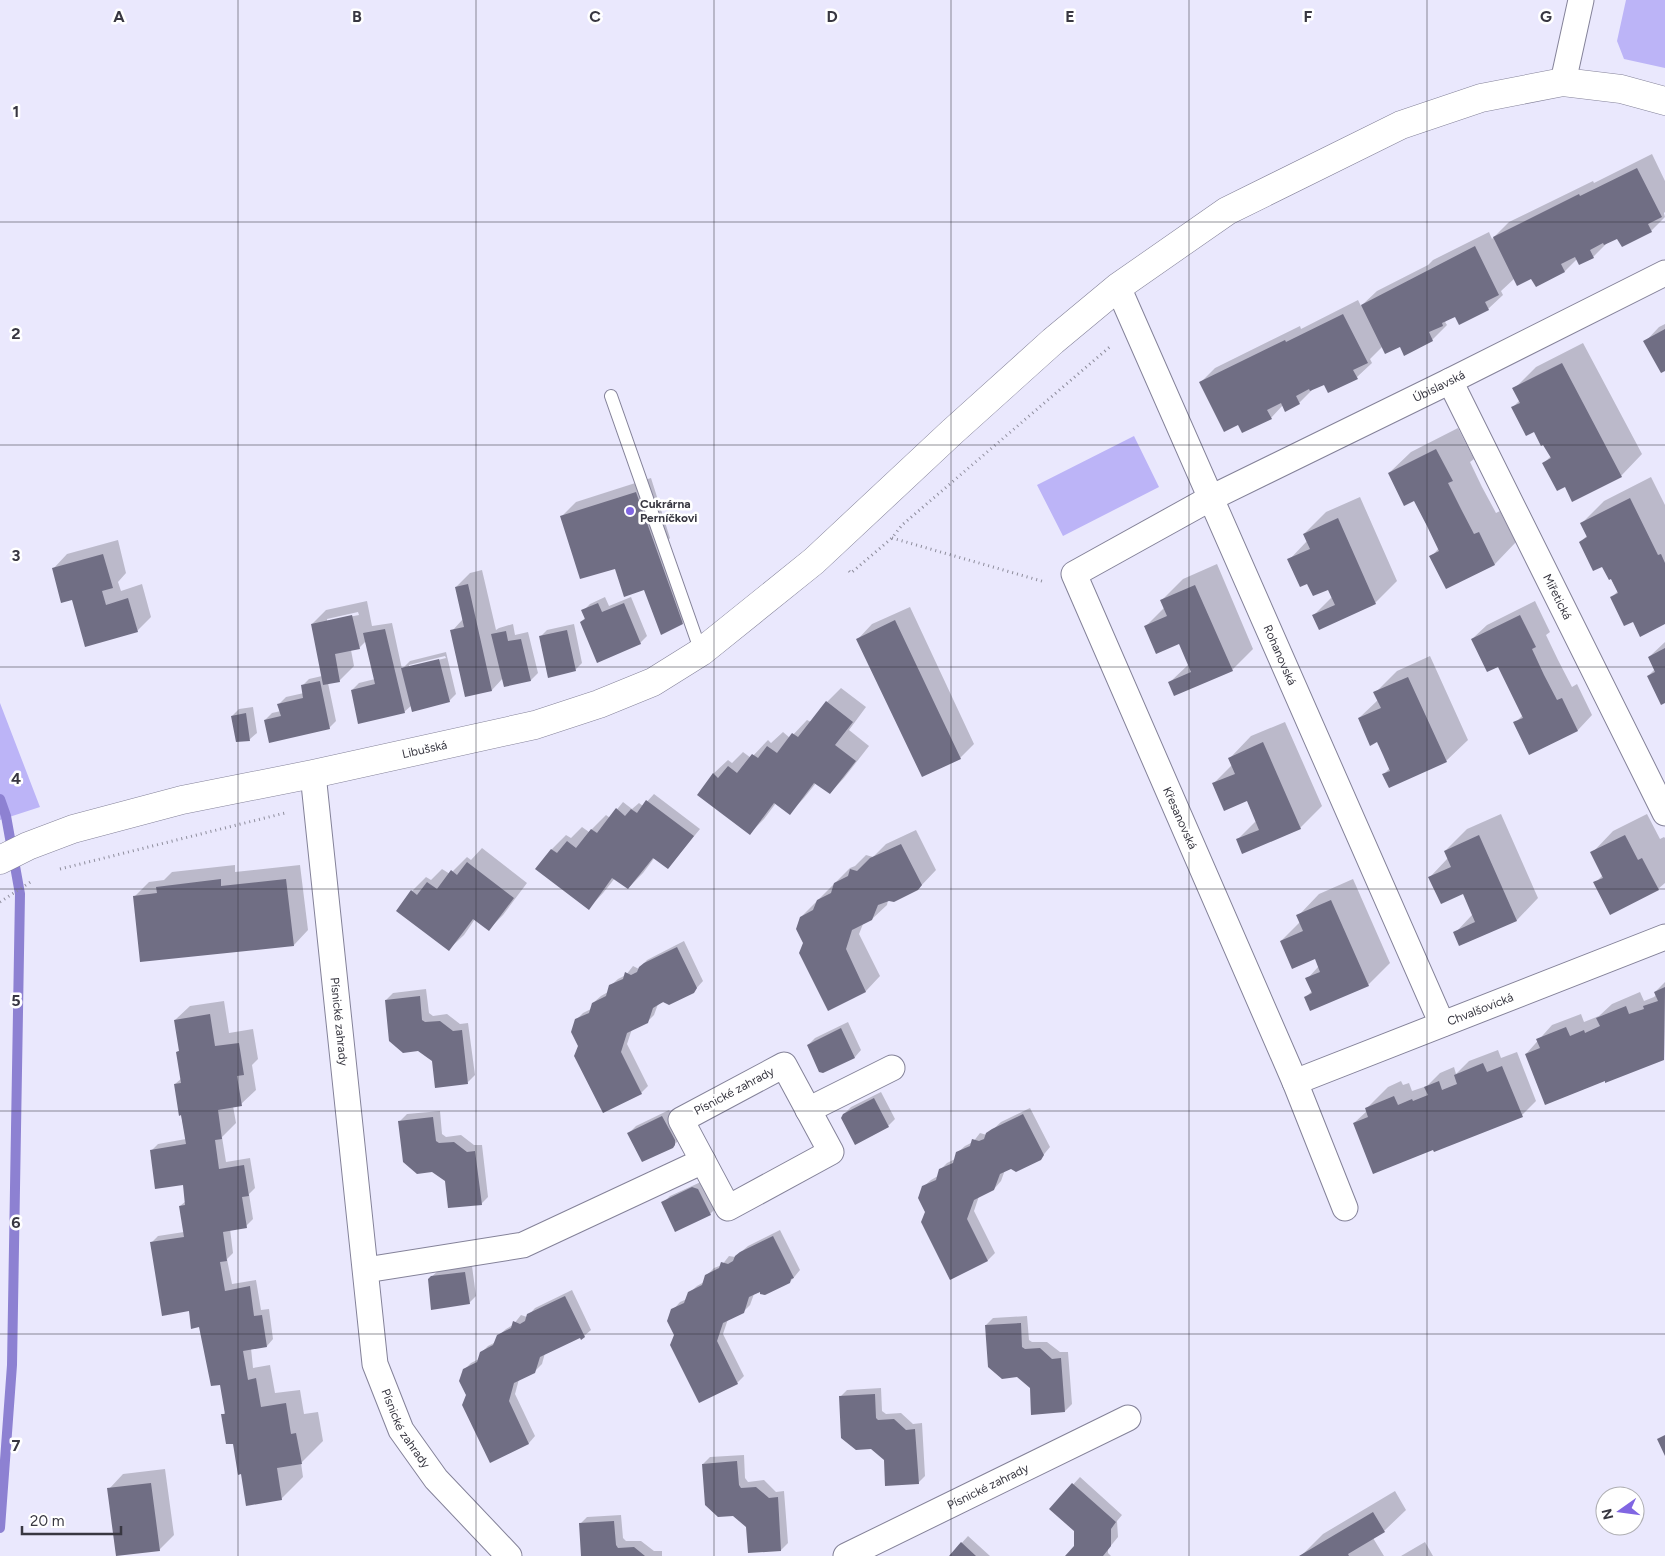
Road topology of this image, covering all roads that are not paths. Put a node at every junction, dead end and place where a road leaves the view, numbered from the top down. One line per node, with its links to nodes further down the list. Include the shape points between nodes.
1 (1581, 0): 2 (street)
2 (1563, 82): 3 (street, Libušská, via 1621,89); 5 (street, Libušská, via 1481,98 1401,125 1227,211)
3 (1665, 101)
4 (1665, 273): 6 (street, Úbislavská)
5 (1118, 287): 8 (street, Rohanovská); 9 (street, Libušská, via 1053,341 814,561)
6 (1450, 381): 8 (street, Úbislavská); 11 (street, Miřetická)
7 (611, 396): 9 (lane)
8 (1211, 498): 14 (street, Rohanovská); 16 (street, Křesanovská, via 1074,574)
9 (701, 652): 10 (street, Libušská, via 654,682 535,725)
10 (313, 774): 12 (street, Libušská, via 182,800 72,829); 20 (street, Písnické zahrady)
11 (1665, 813)
12 (0, 860)
13 (1665, 937): 14 (street, Chvalšovická)
14 (1442, 1024): 16 (street, Chvalšovická)
15 (892, 1068): 17 (street)
16 (1295, 1082): 19 (street, Křesanovská)
17 (808, 1110): 18 (street, Písnické zahrady, via 784,1065 681,1120); 18 (street, Písnické zahrady, via 831,1152 728,1208)
18 (703, 1161): 20 (street, via 523,1245)
19 (1346, 1208)
20 (366, 1270): 22 (street, Písnické zahrady, via 375,1364 401,1430 436,1479)
21 (1128, 1418): 23 (street, Písnické zahrady)
22 (508, 1556)
23 (846, 1556)

